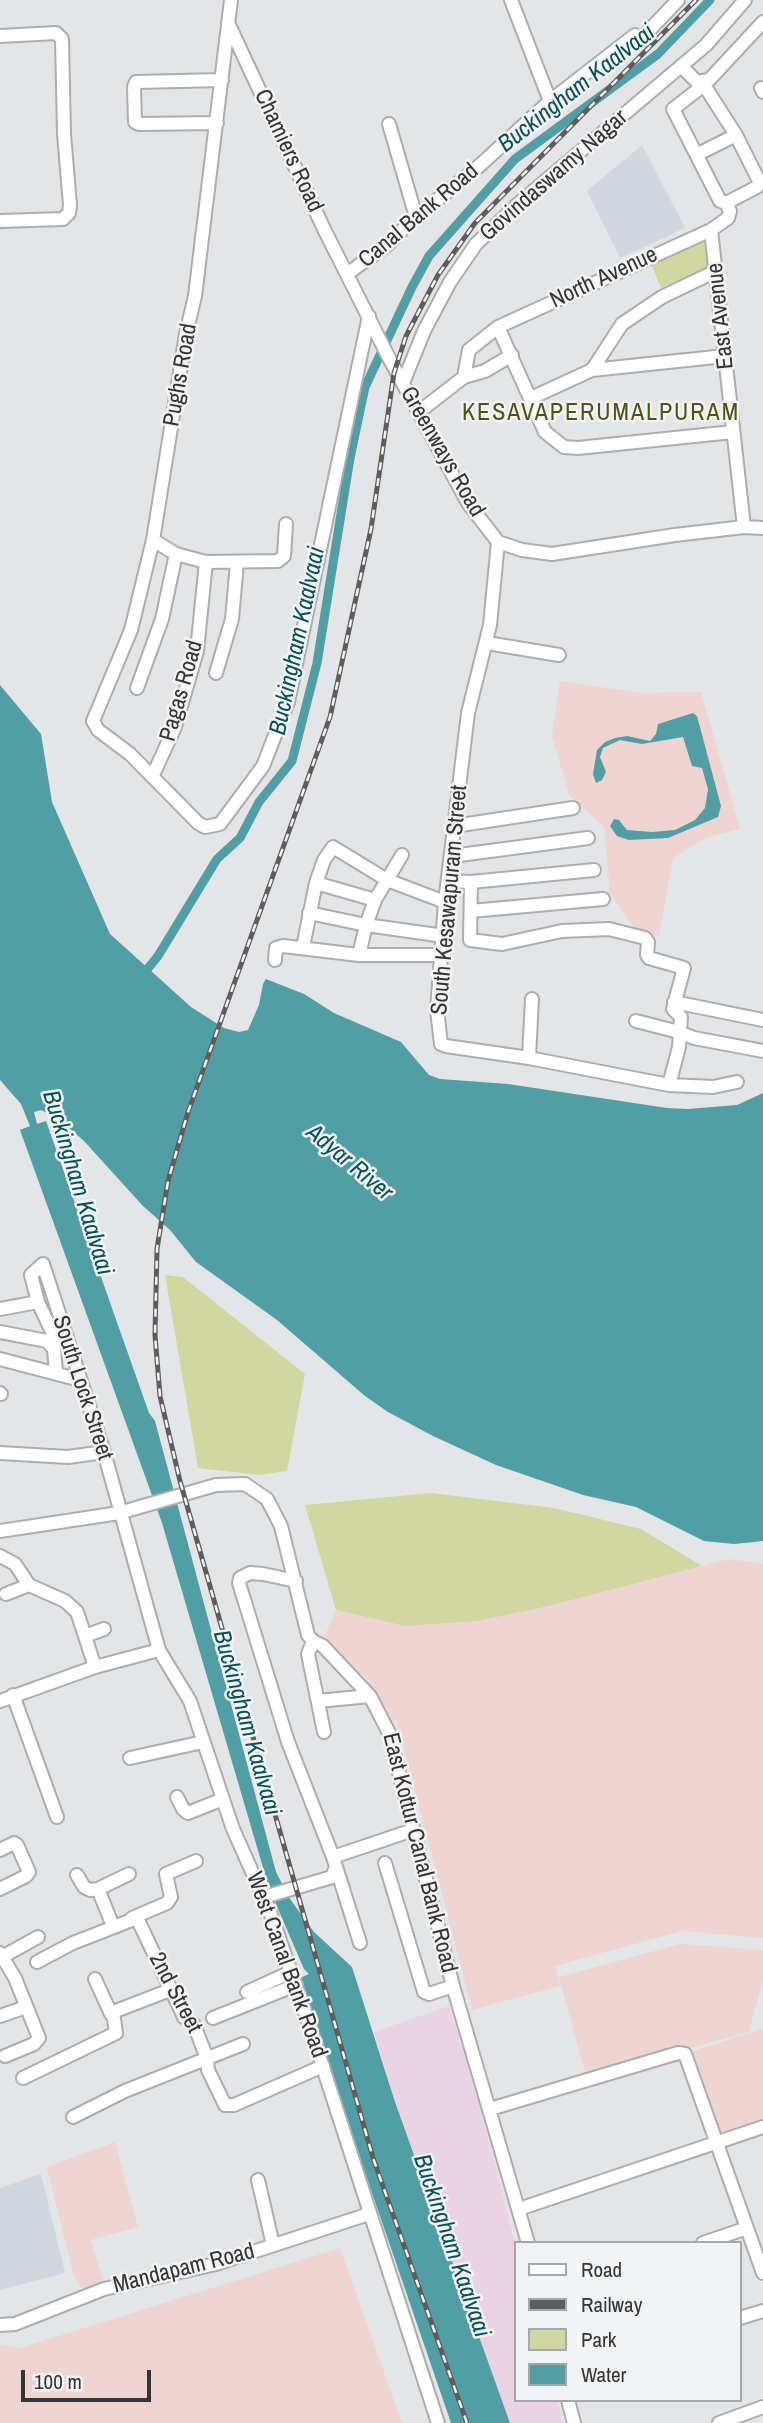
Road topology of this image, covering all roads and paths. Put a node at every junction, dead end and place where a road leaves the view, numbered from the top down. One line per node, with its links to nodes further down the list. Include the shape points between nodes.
1 (232, 0): 6 (street, Pughs Road)
2 (511, 0): 11 (street)
3 (678, 0): 11 (street, Canal Bank Road, via 640,40 635,35)
4 (745, 0): 9 (street, Govindaswamy Nagar)
5 (763, 22): 8 (street)
6 (230, 27): 10 (street, Pughs Road); 21 (street, Chamiers Road)
7 (0, 36): 18 (street, via 56,33 62,39 70,205 63,219)
8 (758, 39): 9 (street, via 709,80 697,82)
9 (681, 66): 28 (street, Govindaswamy Nagar, via 476,244 424,331)
10 (222, 80): 12 (street, Pughs Road); 12 (street, via 136,82 134,87 135,122 139,124)
11 (550, 101): 17 (street, Canal Bank Road)
12 (217, 123): 35 (street, Pughs Road, via 195,296)
13 (389, 124): 17 (street)
14 (736, 135): 15 (street); 15 (street, via 704,85 673,109); 16 (street, via 760,183)
15 (698, 154): 16 (street, via 720,201)
16 (726, 202): 19 (street, via 728,218)
17 (416, 217): 21 (street, Canal Bank Road)
18 (0, 221)
19 (711, 230): 20 (street, East Avenue); 23 (street, North Avenue)
20 (716, 271): 25 (street, East Avenue); 26 (street, via 622,324)
21 (347, 274): 22 (street, Greenways Road)
22 (369, 316): 28 (street, Greenways Road); 44 (street, via 289,702 263,766 213,827 198,823)
23 (498, 327): 24 (street); 27 (street, North Avenue, via 469,350)
24 (512, 355): 27 (street); 29 (street)
25 (725, 356): 26 (street); 31 (street, East Avenue)
26 (592, 370): 29 (street)
27 (464, 377): 30 (street)
28 (403, 383): 30 (street, Greenways Road)
29 (531, 398): 31 (street, via 545,432 564,447)
30 (419, 411): 36 (street, Greenways Road, via 468,503)
31 (733, 432): 33 (street, East Avenue)
32 (286, 524): 39 (street, via 281,559)
33 (744, 527): 34 (street, Greenways Road); 36 (street, Greenways Road, via 552,554)
34 (763, 528)
35 (153, 540): 37 (street); 44 (street, Pughs Road, via 131,630 93,721)
36 (498, 542): 40 (street, South Kesawapuram Street)
37 (176, 554): 38 (street); 43 (street, via 162,619)
38 (206, 562): 39 (street); 44 (street, Pagas Road, via 197,651 175,727)
39 (237, 563): 42 (street, via 232,619)
40 (487, 643): 41 (street); 46 (street, South Kesawapuram Street, via 468,713)
41 (559, 655)
42 (216, 673)
43 (137, 688)
44 (153, 775)
45 (573, 808): 46 (street)
46 (454, 826): 49 (street, South Kesawapuram Street)
47 (588, 838): 49 (street)
48 (402, 855): 51 (street)
49 (452, 856): 52 (street, South Kesawapuram Street)
50 (594, 870): 53 (street)
51 (387, 880): 54 (street, via 333,846); 56 (street); 57 (street)
52 (449, 881): 53 (street); 57 (street, South Kesawapuram Street)
53 (471, 882): 58 (street)
54 (316, 883): 56 (street); 59 (street)
55 (603, 899): 58 (street)
56 (375, 900): 60 (street)
57 (446, 902): 61 (street, South Kesawapuram Street)
58 (471, 911): 67 (street, via 471,940 502,944 591,928 645,939 649,958 684,968)
59 (309, 913): 60 (street); 62 (street)
60 (366, 925): 61 (street); 63 (street)
61 (444, 936): 64 (street, South Kesawapuram Street)
62 (303, 947): 63 (street); 65 (street, via 279,947 274,951)
63 (359, 956): 64 (street)
64 (443, 956): 72 (street, South Kesawapuram Street, via 437,1010 441,1044)
65 (275, 960)
66 (532, 999): 72 (street)
67 (674, 1003): 68 (street); 70 (street, via 674,1012 681,1017)
68 (763, 1020)
69 (636, 1021): 70 (street)
70 (680, 1032): 71 (street); 74 (street)
71 (763, 1051)
72 (529, 1058): 74 (street, South Kesawapuram Street)
73 (737, 1082): 74 (street, South Kesawapuram Street, via 713,1087)
74 (669, 1086)
75 (38, 1302): 76 (street); 78 (street, via 53,1334); 78 (street, South Lock Street, via 30,1279 43,1264)
76 (0, 1309)
77 (0, 1332): 80 (street, via 47,1340 54,1349)
78 (68, 1344): 81 (street, South Lock Street)
79 (0, 1359): 80 (street)
80 (56, 1373): 81 (street)
81 (80, 1380): 82 (street, South Lock Street)
82 (104, 1452): 83 (street, via 68,1457); 84 (street, South Lock Street)
83 (0, 1453)
84 (119, 1513): 85 (street); 87 (street, via 216,1485 245,1484 267,1499 281,1525); 93 (street, West Canal Bank Road)
85 (0, 1531)
86 (0, 1556): 88 (street, via 15,1564)
87 (296, 1581): 92 (street); 108 (street, via 250,1573 239,1583 288,1742)
88 (29, 1585): 89 (street); 91 (street, via 65,1601 77,1612)
89 (6, 1594)
90 (104, 1629): 91 (street)
91 (85, 1636): 94 (street)
92 (313, 1641): 96 (street, East Kottur Canal Bank Road); 98 (street, via 308,1654)
93 (159, 1650): 94 (street); 100 (street, West Canal Bank Road, via 190,1702)
94 (95, 1667): 95 (street)
95 (13, 1695): 97 (street); 104 (street)
96 (370, 1696): 98 (street); 105 (street, East Kottur Canal Bank Road, via 389,1733)
97 (0, 1701)
98 (318, 1701): 99 (street)
99 (324, 1732)
100 (203, 1742): 101 (street); 103 (street, West Canal Bank Road)
101 (130, 1758)
102 (177, 1797): 103 (street, via 188,1813)
103 (223, 1799): 114 (street, West Canal Bank Road)
104 (57, 1817)
105 (413, 1830): 108 (street); 124 (street, East Kottur Canal Bank Road)
106 (0, 1850): 112 (street, via 17,1844 29,1872)
107 (195, 1860): 115 (street, via 166,1874 171,1897 167,1903)
108 (335, 1862): 114 (street, via 335,1874 329,1878); 118 (street)
109 (385, 1863): 124 (street, via 424,1992 432,1994)
110 (129, 1874): 113 (street)
111 (77, 1875): 113 (street, via 84,1887)
112 (0, 1889)
113 (98, 1889): 116 (street)
114 (267, 1897): 121 (street, West Canal Bank Road)
115 (134, 1918): 116 (street); 125 (street, 2nd Street)
116 (113, 1926): 120 (street)
117 (38, 1937): 119 (street)
118 (360, 1943)
119 (1, 1955): 127 (street)
120 (37, 1962)
121 (291, 1972): 123 (street, West Canal Bank Road); 126 (street)
122 (95, 1979): 128 (street)
123 (296, 1985): 130 (street); 134 (street, West Canal Bank Road)
124 (453, 1986): 136 (street, East Kottur Canal Bank Road)
125 (170, 1990): 128 (street); 133 (street, 2nd Street, via 184,2017 194,2025)
126 (247, 1992)
127 (26, 2007): 129 (street); 132 (street, via 38,2040)
128 (111, 2014): 135 (street, via 116,2033)
129 (0, 2016)
130 (213, 2018)
131 (243, 2044): 133 (street)
132 (5, 2056)
133 (207, 2059): 134 (street, 2nd Street, via 208,2070 228,2106); 137 (street)
134 (323, 2066): 142 (street, West Canal Bank Road)
135 (23, 2078)
136 (490, 2109): 139 (street, via 682,2053 689,2059); 141 (street)
137 (73, 2117)
138 (763, 2127): 139 (street)
139 (716, 2143): 141 (street); 143 (street)
140 (258, 2180): 146 (street)
141 (519, 2209): 144 (street)
142 (369, 2214): 146 (street, Mandapam Road); 153 (street, West Canal Bank Road)
143 (747, 2228): 145 (street); 147 (street)
144 (527, 2241)
145 (709, 2241)
146 (273, 2245): 150 (street, Mandapam Road, via 216,2264 104,2289 15,2324)
147 (762, 2269)
148 (763, 2311): 149 (street)
149 (742, 2317)
150 (0, 2325)
151 (569, 2402): 154 (street)
152 (763, 2407): 155 (street)
153 (438, 2423)
154 (574, 2423)
155 (719, 2423)

